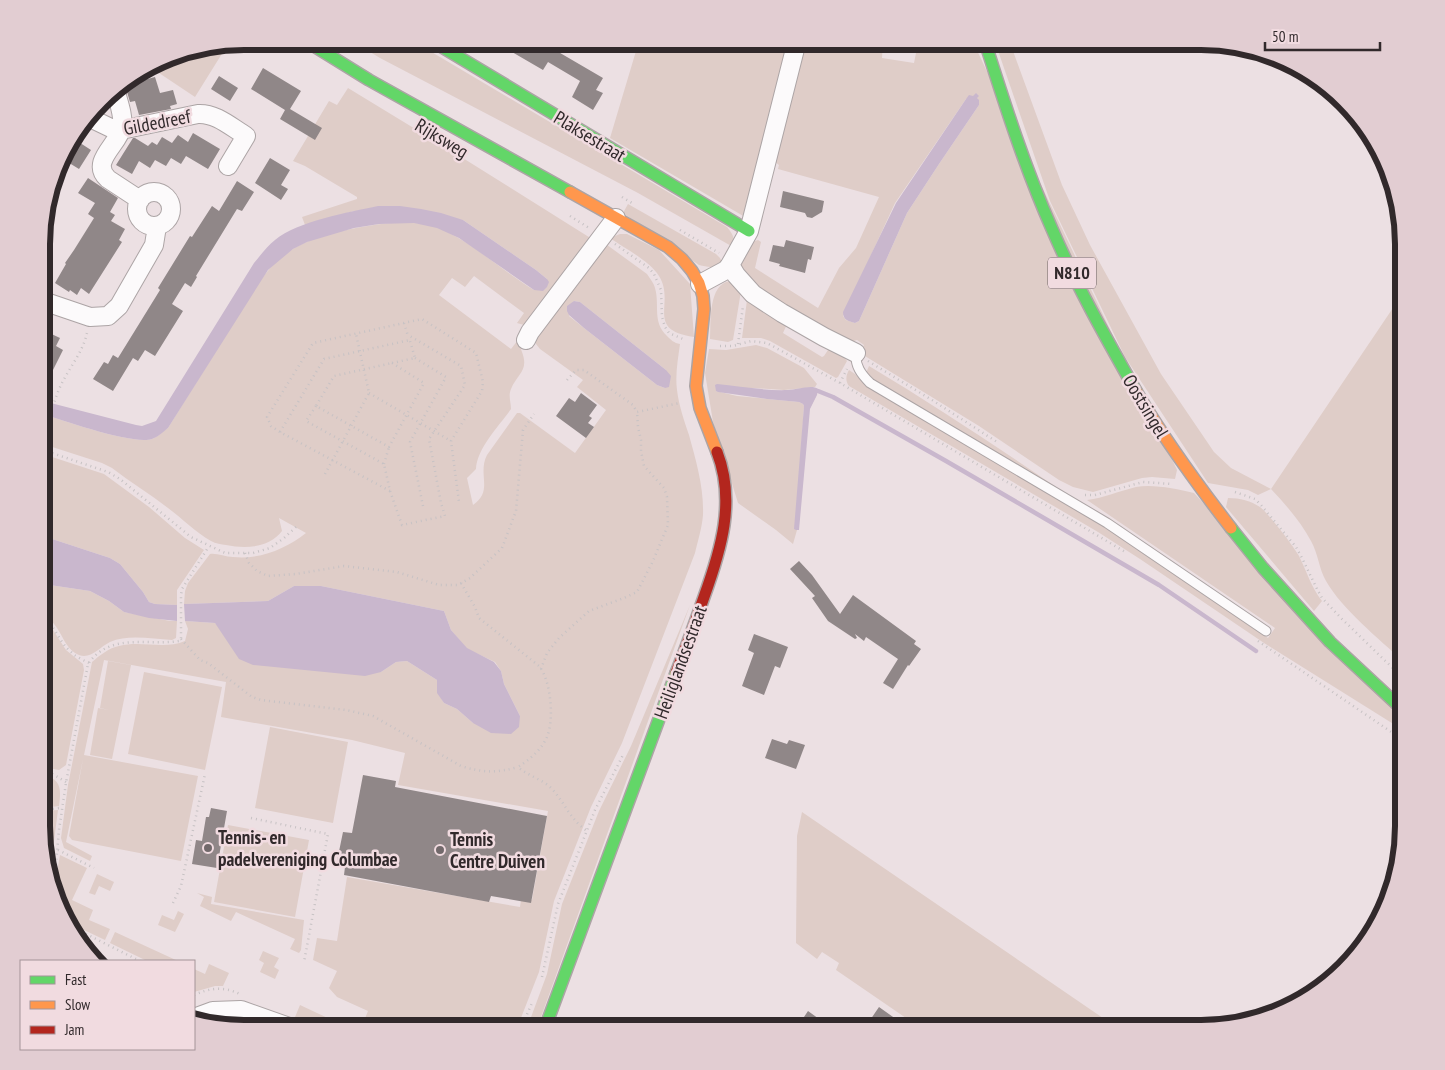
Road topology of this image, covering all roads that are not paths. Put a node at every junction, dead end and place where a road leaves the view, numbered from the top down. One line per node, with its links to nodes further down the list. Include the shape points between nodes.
1 (321, 50): 10 (street, Rijksweg)
2 (447, 50): 12 (street, Plaksestraat)
3 (795, 50): 12 (street)
4 (987, 50): 19 (street, Oostsingel / N810, via 1045,214 1074,280 1139,396 1166,439 1230,526 1306,615)
5 (117, 97): 7 (street)
6 (95, 120): 7 (street, Gildedreef)
7 (121, 130): 8 (street, Gildedreef, via 209,114 246,136); 9 (street, via 103,158 102,171 104,176)
8 (228, 166)
9 (140, 200): 11 (street, via 137,209 140,217 146,224); 11 (street, via 145,194 154,192 163,194 170,201 172,210 168,219)
10 (616, 218): 14 (street, Rijksweg, via 668,247 688,265); 16 (street)
11 (157, 226): 15 (street, via 154,245 119,306 108,316 90,317)
12 (748, 231): 13 (street)
13 (730, 265): 14 (street); 17 (street, via 754,294)
14 (700, 284): 22 (street, Heiliglandsestraat, via 705,311 696,382 700,409 724,471 727,498 722,537 712,576)
15 (50, 304)
16 (526, 340)
17 (856, 353): 18 (lane, via 857,366 870,382 1091,513)
18 (1266, 631)
19 (1395, 702)
20 (202, 1015): 21 (street, via 213,1011 241,1010)
21 (269, 1020)
22 (548, 1020)

